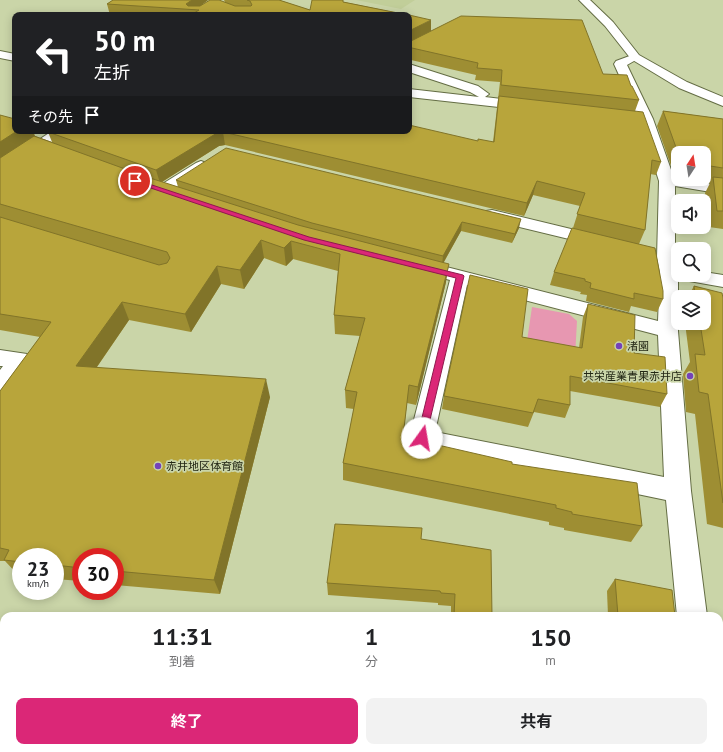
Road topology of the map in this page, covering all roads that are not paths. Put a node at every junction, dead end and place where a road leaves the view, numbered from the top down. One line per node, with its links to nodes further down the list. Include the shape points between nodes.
1 (584, 0): 3 (street, via 609,24)
2 (0, 54): 4 (street)
3 (635, 56): 7 (street, via 683,85); 13 (street, via 620,64 646,120)
4 (12, 57)
5 (412, 69): 8 (street, via 474,89)
6 (412, 93): 8 (street)
7 (723, 102)
8 (501, 103): 9 (street)
9 (539, 108)
10 (59, 134): 12 (street, via 47,148)
11 (212, 159): 15 (street)
12 (0, 172)
13 (667, 181): 14 (lane); 19 (street)
14 (723, 190)
15 (162, 191)
16 (480, 212): 17 (street)
17 (612, 244)
18 (399, 261): 20 (street)
19 (670, 267): 21 (street); 22 (street)
20 (460, 276): 22 (street); 25 (street, via 422,438)
21 (723, 280)
22 (668, 331): 25 (street)
23 (0, 358): 24 (street, via 19,360)
24 (0, 387)
25 (678, 491): 26 (street)
26 (692, 612)

